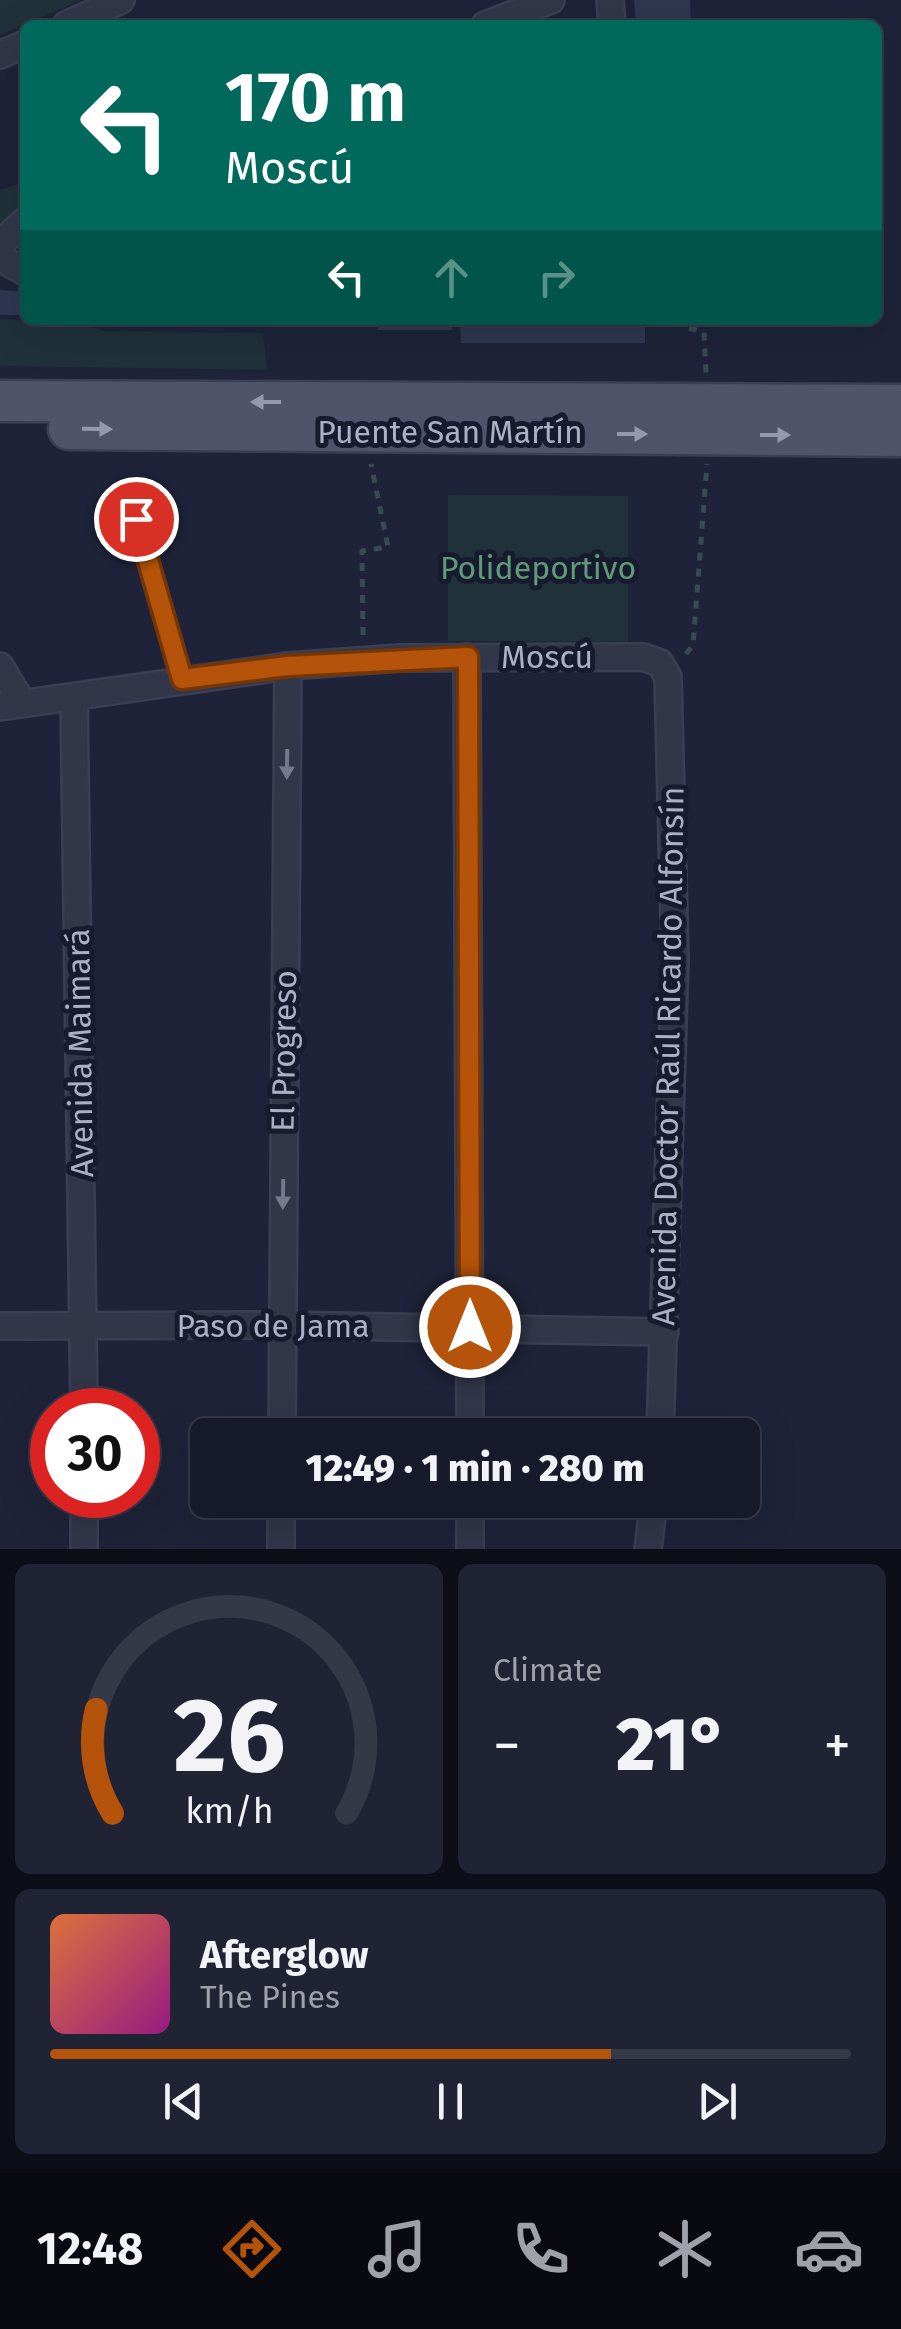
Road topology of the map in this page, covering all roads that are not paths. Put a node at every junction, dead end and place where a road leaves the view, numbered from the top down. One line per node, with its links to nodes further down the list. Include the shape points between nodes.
1 (121, 0): 3 (street)
2 (551, 0): 4 (street)
3 (77, 20)
4 (498, 20)
5 (20, 226): 6 (street)
6 (0, 244)
7 (0, 401): 10 (main road, Puente San Martín, one-way to 7)
8 (901, 404): 10 (main road, Puente San Martín, bridge)
9 (0, 428): 10 (main road, Puente San Martín, one-way to 10)
10 (688, 430): 11 (main road, Puente San Martín, one-way to 11, bridge)
11 (901, 436)
12 (136, 519): 17 (lane)
13 (468, 657): 15 (street, Moscú); 16 (street, Moscú, via 643,657 660,663); 23 (street)
14 (0, 666): 19 (street)
15 (288, 666): 17 (street, Moscú); 20 (street, El Progreso, one-way to 20)
16 (668, 677): 24 (street, Avenida Doctor Raúl Ricardo Alfonsín, via 675,960)
17 (182, 679): 18 (street, Moscú)
18 (74, 697): 19 (street, Moscú); 22 (street, Avenida Maimará)
19 (11, 705)
20 (282, 1325): 22 (street, Paso de Jama); 23 (street, Paso de Jama); 26 (street, El Progreso)
21 (0, 1326): 22 (street, Paso de Jama)
22 (84, 1327): 25 (street, Avenida Maimará)
23 (470, 1327): 24 (street, Paso de Jama); 27 (street)
24 (665, 1332): 28 (street, Avenida Doctor Raúl Ricardo Alfonsín)
25 (84, 1388)
26 (282, 1418)
27 (470, 1418)
28 (661, 1418)
29 (84, 1518): 33 (street)
30 (281, 1518): 34 (street)
31 (470, 1518): 35 (street)
32 (652, 1518): 36 (street)
33 (84, 1549)
34 (281, 1549)
35 (470, 1549)
36 (648, 1549)

